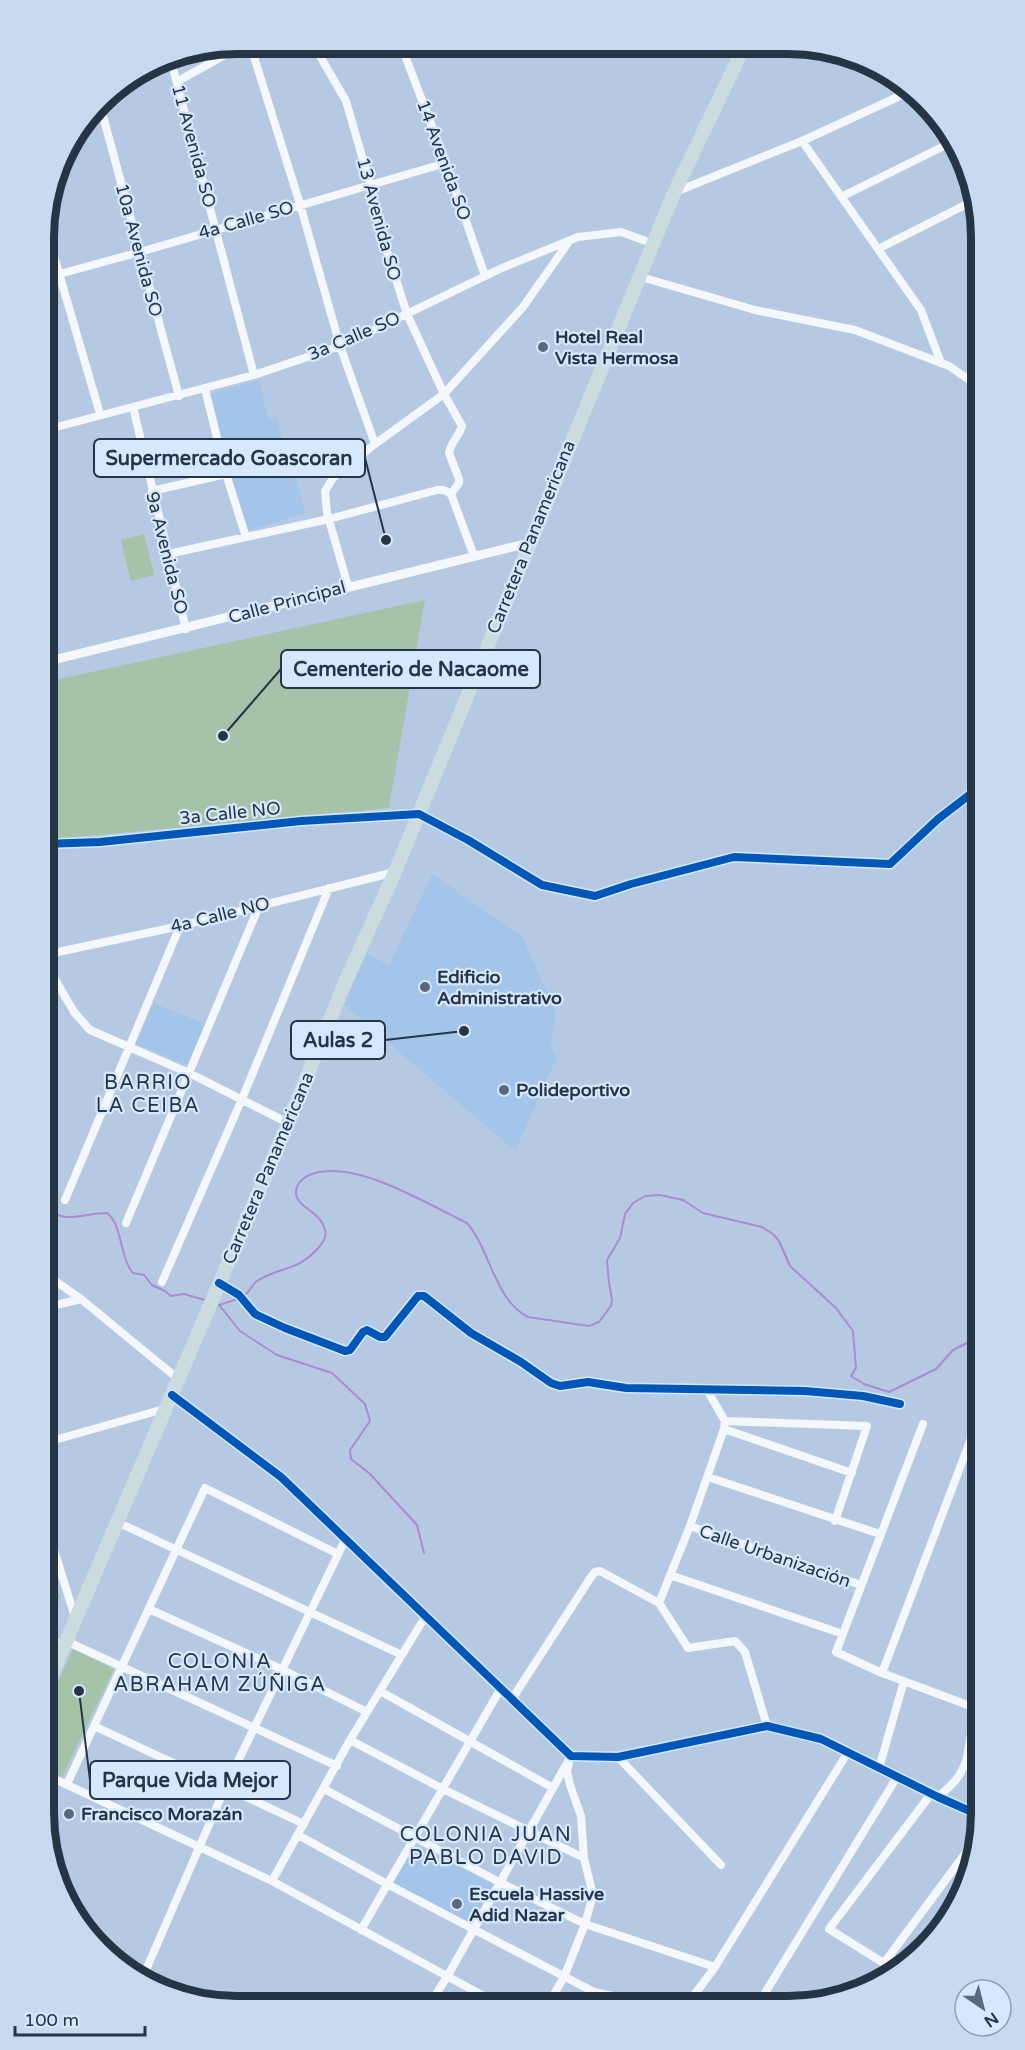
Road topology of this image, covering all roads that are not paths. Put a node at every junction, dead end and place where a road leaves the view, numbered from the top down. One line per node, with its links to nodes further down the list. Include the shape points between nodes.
1 (229, 54): 7 (street)
2 (251, 54): 16 (street)
3 (319, 54): 13 (street, 13 Avenida SO, via 346,102)
4 (404, 54): 12 (street, 14 Avenida SO)
5 (741, 54): 14 (highway, Carretera Panamericana)
6 (173, 66): 7 (street, 11 Avenida SO)
7 (178, 81): 18 (street, 11 Avenida SO)
8 (902, 95): 10 (street)
9 (102, 114): 22 (street, 10a Avenida SO)
10 (802, 141): 14 (street); 15 (street)
11 (946, 145): 15 (street)
12 (446, 163): 13 (street, 4a Calle SO); 26 (street, 14 Avenida SO)
13 (370, 184): 16 (street, 4a Calle SO); 28 (street, 13 Avenida SO)
14 (674, 193): 20 (highway, Carretera Panamericana)
15 (842, 197): 21 (street)
16 (300, 204): 18 (street, 4a Calle SO); 29 (street)
17 (967, 204): 21 (street)
18 (216, 229): 22 (street, 4a Calle SO); 31 (street, 11 Avenida SO)
19 (569, 241): 20 (street, 3a Calle SO, via 621,232); 26 (street, 3a Calle SO); 34 (street, via 523,307)
20 (654, 244): 27 (highway, Carretera Panamericana)
21 (878, 249): 30 (street, via 921,310)
22 (140, 252): 24 (street, 4a Calle SO); 35 (street, 10a Avenida SO)
23 (54, 254): 24 (street)
24 (60, 274): 25 (street, 4a Calle SO); 37 (street)
25 (54, 276)
26 (485, 276): 28 (street, 3a Calle SO)
27 (640, 277): 30 (street, via 755,310 855,330); 45 (highway, Carretera Panamericana)
28 (407, 314): 29 (street, 3a Calle SO); 34 (street, 13 Avenida SO)
29 (340, 346): 31 (street, 3a Calle SO); 39 (street)
30 (941, 363): 32 (street)
31 (254, 375): 33 (street, 3a Calle SO)
32 (971, 381)
33 (205, 389): 35 (street, 3a Calle SO); 40 (street)
34 (444, 394): 39 (street); 42 (street, 13 Avenida SO, via 462,426 449,453 459,478)
35 (179, 396): 36 (street, 3a Calle SO)
36 (133, 407): 37 (street, 3a Calle SO); 41 (street, 9a Avenida SO)
37 (100, 414): 38 (street, 3a Calle SO)
38 (54, 427)
39 (375, 444): 43 (street, via 333,478 325,491)
40 (226, 474): 41 (street); 44 (street)
41 (152, 491): 46 (street, 9a Avenida SO)
42 (451, 494): 43 (street, via 437,490); 47 (street)
43 (329, 519): 44 (street); 48 (street)
44 (246, 537): 46 (street)
45 (529, 543): 47 (street, Calle Principal); 52 (highway, Carretera Panamericana)
46 (168, 554): 49 (street, 9a Avenida SO)
47 (474, 556): 48 (street, Calle Principal)
48 (348, 586): 49 (street, Calle Principal)
49 (186, 629): 50 (street, Calle Principal)
50 (54, 660)
51 (971, 794): 52 (street, via 890,864 734,857 595,896 542,885)
52 (419, 814): 53 (street, 3a Calle NO); 54 (highway, Carretera Panamericana)
53 (54, 844)
54 (395, 872): 55 (street, 4a Calle NO); 63 (highway, Carretera Panamericana)
55 (329, 888): 56 (street, 4a Calle NO); 62 (street)
56 (259, 906): 57 (street, 4a Calle NO); 61 (street)
57 (180, 926): 58 (street, 4a Calle NO); 60 (street)
58 (54, 956)
59 (54, 976): 60 (street, via 74,1012 90,1030)
60 (129, 1047): 61 (street); 64 (street)
61 (189, 1073): 62 (street); 65 (street)
62 (242, 1099): 63 (street); 67 (street)
63 (288, 1123): 68 (highway, Carretera Panamericana)
64 (65, 1200)
65 (126, 1223)
66 (54, 1280): 69 (street)
67 (162, 1282)
68 (219, 1283): 71 (highway, Carretera Panamericana); 72 (street, via 239,1294 255,1314 345,1351 367,1330 385,1337 418,1296 424,1296 471,1333 560,1386 588,1382 626,1388)
69 (81, 1299): 70 (street); 71 (street)
70 (54, 1306)
71 (177, 1378): 73 (highway, Carretera Panamericana)
72 (707, 1390): 74 (street, via 805,1390); 77 (street)
73 (172, 1395): 75 (highway, Carretera Panamericana); 86 (street, via 262,1461)
74 (900, 1404)
75 (164, 1409): 79 (street); 83 (highway, Carretera Panamericana)
76 (923, 1424): 85 (street, Calle Urbanización)
77 (725, 1425): 80 (street); 80 (street, via 867,1426); 81 (street)
78 (971, 1439): 104 (street)
79 (54, 1440)
80 (852, 1473): 82 (street)
81 (708, 1477): 82 (street); 84 (street)
82 (835, 1521): 85 (street)
83 (117, 1522): 88 (street); 95 (highway, Carretera Panamericana)
84 (690, 1526): 90 (street); 91 (street, Calle Urbanización)
85 (880, 1534): 91 (street, Calle Urbanización)
86 (346, 1538): 89 (street); 96 (street)
87 (54, 1550): 95 (street)
88 (176, 1550): 89 (street, via 205,1488); 93 (street); 94 (street)
89 (338, 1554): 94 (street)
90 (670, 1575): 92 (street); 97 (street)
91 (861, 1585): 97 (street, Calle Urbanización)
92 (659, 1603): 108 (street, via 603,1572 595,1572); 112 (street, via 688,1648 735,1641 745,1652)
93 (148, 1609): 101 (street); 103 (street)
94 (309, 1612): 100 (street); 103 (street)
95 (75, 1617): 98 (highway, Carretera Panamericana)
96 (425, 1617): 100 (street); 106 (street)
97 (843, 1634): 104 (street, Calle Urbanización, via 836,1652)
98 (66, 1641): 99 (street); 101 (street); 102 (highway, Carretera Panamericana)
99 (54, 1645)
100 (402, 1655): 107 (street)
101 (122, 1666): 111 (street); 113 (street)
102 (54, 1669)
103 (281, 1669): 110 (street); 113 (street)
104 (882, 1673): 105 (street)
105 (904, 1681): 109 (street); 123 (street)
106 (501, 1688): 108 (street); 115 (street)
107 (380, 1691): 110 (street); 115 (street)
108 (512, 1699): 118 (street)
109 (971, 1706)
110 (367, 1712): 114 (street)
111 (94, 1726): 126 (street); 127 (street)
112 (767, 1726): 117 (street, via 821,1739); 119 (street)
113 (253, 1728): 122 (street); 127 (street)
114 (350, 1740): 122 (street); 130 (street)
115 (470, 1742): 128 (street); 130 (street)
116 (971, 1742): 120 (street)
117 (848, 1752): 123 (street); 149 (street)
118 (571, 1756): 119 (street); 128 (street); 139 (street, via 567,1771 581,1815)
119 (618, 1757): 140 (street)
120 (967, 1758): 121 (street); 131 (street, via 959,1777)
121 (971, 1759)
122 (337, 1766): 129 (street)
123 (879, 1768): 124 (street)
124 (897, 1777): 131 (street); 160 (street)
125 (54, 1779): 126 (street)
126 (66, 1785): 137 (street)
127 (225, 1788): 133 (street); 137 (street)
128 (553, 1788): 134 (street)
129 (324, 1789): 133 (street); 136 (street)
130 (443, 1789): 134 (street); 136 (street)
131 (935, 1796): 132 (street); 147 (street, via 829,1929)
132 (971, 1812)
133 (304, 1824): 135 (street)
134 (529, 1832): 139 (street); 142 (street)
135 (298, 1835): 141 (street); 143 (street)
136 (414, 1838): 142 (street); 143 (street)
137 (199, 1848): 141 (street); 150 (street)
138 (966, 1853): 147 (street)
139 (584, 1858): 144 (street, via 592,1895)
140 (721, 1865)
141 (272, 1881): 146 (street)
142 (499, 1882): 144 (street); 145 (street)
143 (387, 1884): 145 (street); 146 (street)
144 (585, 1924): 149 (street); 152 (street)
145 (472, 1929): 151 (street); 152 (street)
146 (361, 1930): 151 (street)
147 (884, 1963): 148 (street)
148 (888, 1966)
149 (715, 1967): 159 (street)
150 (145, 1971)
151 (447, 1977): 154 (street); 155 (street)
152 (564, 1977): 153 (street); 156 (street)
153 (594, 1992): 157 (street); 158 (street)
154 (435, 1996)
155 (483, 1996)
156 (553, 1996)
157 (595, 1996)
158 (612, 1996)
159 (693, 1996)
160 (763, 1996)

